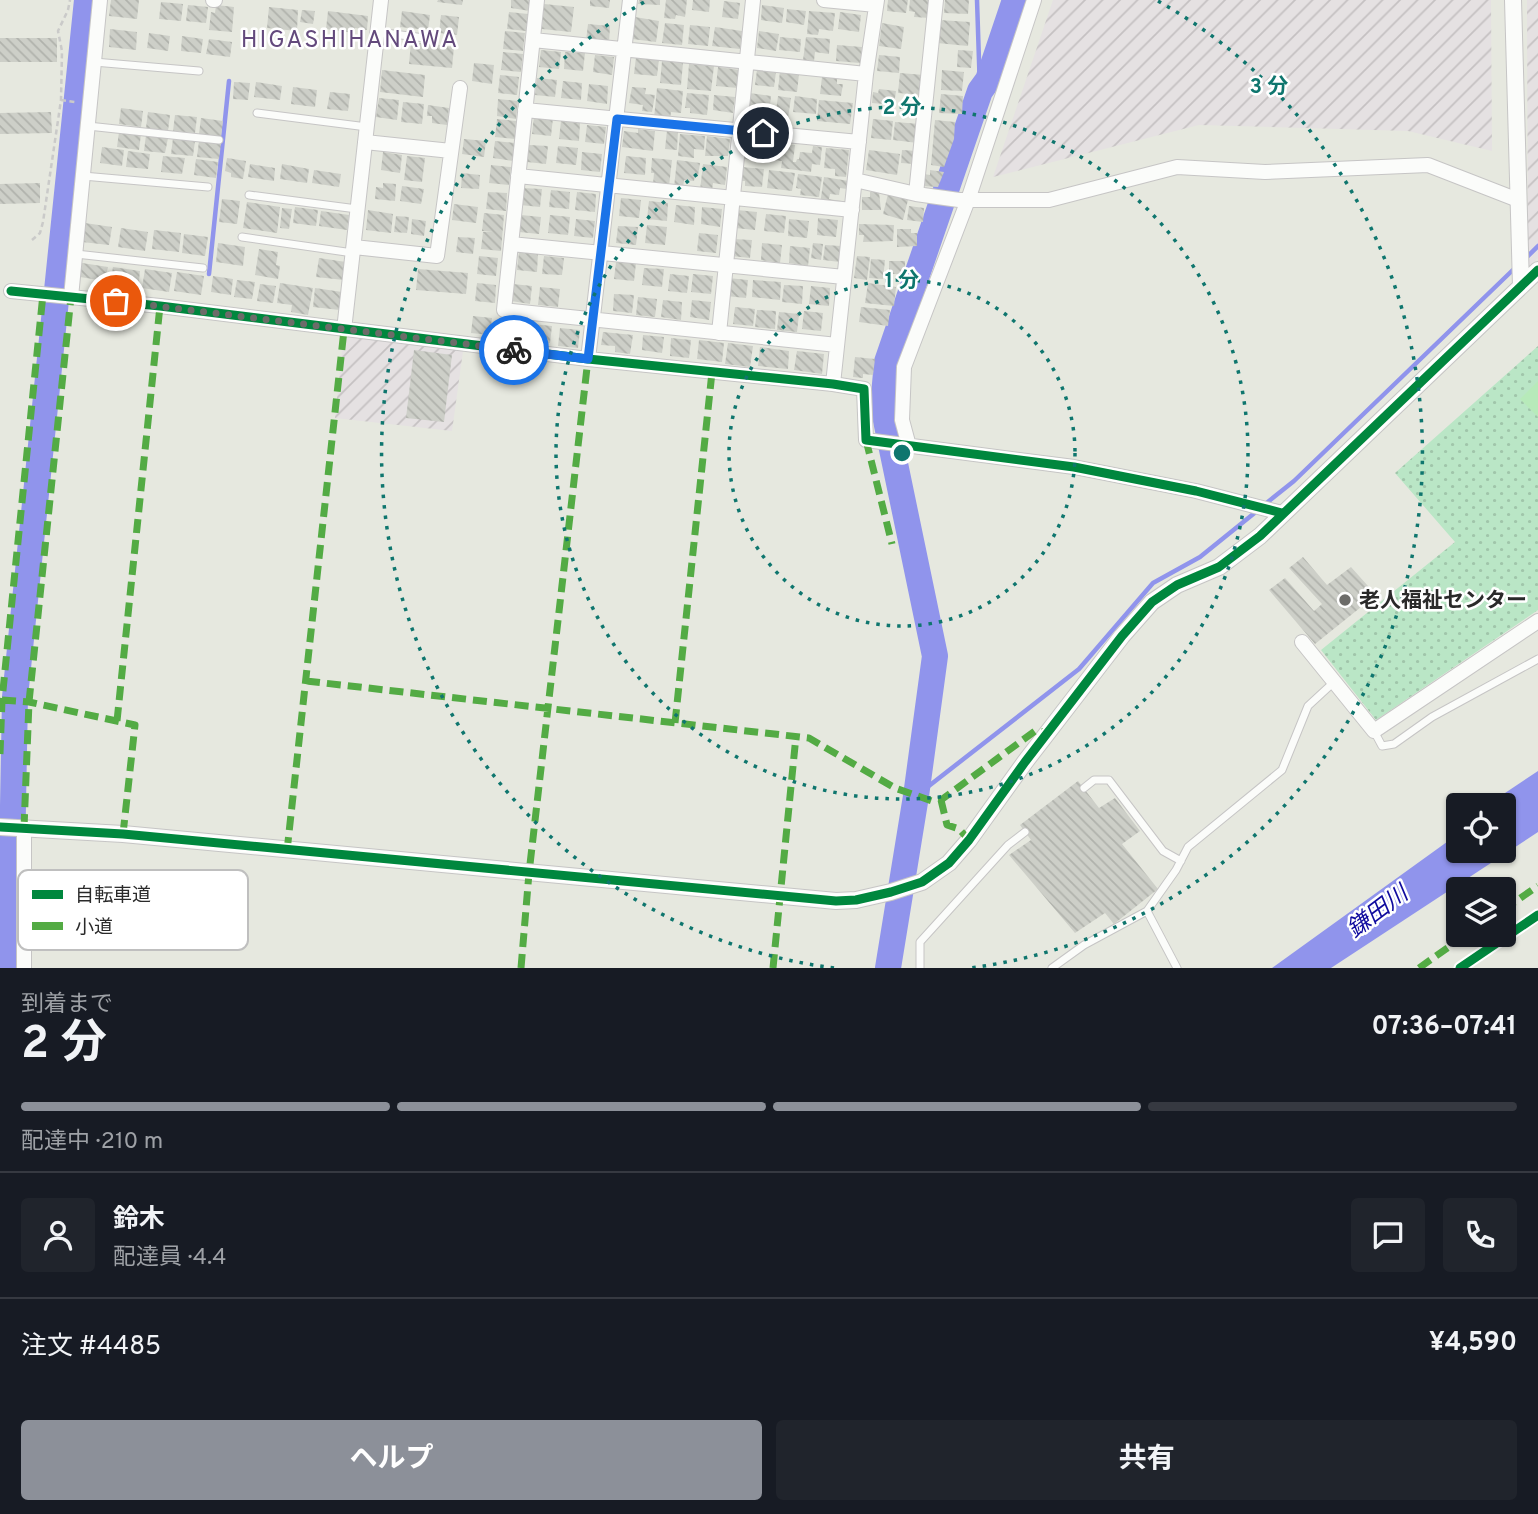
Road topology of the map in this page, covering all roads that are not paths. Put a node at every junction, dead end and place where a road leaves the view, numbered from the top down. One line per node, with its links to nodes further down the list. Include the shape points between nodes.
1 (100, 0): 16 (street)
2 (381, 0): 11 (street)
3 (537, 0): 13 (street)
4 (630, 0): 14 (street)
5 (752, 0): 15 (street)
6 (824, 0): 10 (street)
7 (936, 0): 35 (street)
8 (1034, 0): 38 (street)
9 (1513, 0): 39 (street)
10 (876, 3): 18 (street)
11 (377, 32): 12 (lane); 24 (street)
12 (432, 39)
13 (533, 40): 14 (street); 20 (street)
14 (625, 49): 15 (street); 22 (street)
15 (746, 61): 18 (street); 25 (street)
16 (94, 62): 17 (lane); 23 (street)
17 (199, 71)
18 (866, 74): 28 (street)
19 (460, 88): 29 (street)
20 (526, 110): 22 (street); 31 (street)
21 (257, 113): 24 (lane)
22 (617, 119): 25 (street); 33 (street)
23 (88, 126): 26 (lane); 30 (street)
24 (367, 127): 27 (street)
25 (740, 131): 28 (street); 37 (street)
26 (219, 140)
27 (365, 142): 29 (street); 40 (street)
28 (859, 142): 32 (street)
29 (451, 151): 44 (street, via 437,256)
30 (83, 176): 34 (lane); 46 (street)
31 (518, 176): 33 (street); 43 (street)
32 (855, 180): 35 (street); 41 (street)
33 (609, 186): 37 (street); 45 (street)
34 (208, 187)
35 (916, 194): 38 (street)
36 (248, 195): 40 (lane)
37 (733, 198): 41 (street); 47 (street)
38 (963, 200): 39 (street, via 1049,200 1177,167 1265,172 1428,165); 60 (street, via 904,367)
39 (1518, 200): 51 (street)
40 (358, 209): 44 (street)
41 (852, 210): 50 (street)
42 (242, 237): 44 (lane)
43 (511, 244): 45 (street); 54 (street, via 504,310)
44 (354, 250): 55 (street)
45 (602, 253): 47 (street); 54 (street)
46 (76, 254): 48 (lane); 53 (street)
47 (726, 266): 50 (street); 56 (street)
48 (203, 268)
49 (1538, 270): 51 (street)
50 (844, 277): 57 (street)
51 (1521, 286): 61 (street)
52 (11, 291): 53 (street)
53 (68, 297): 55 (street)
54 (593, 320): 56 (street); 58 (street)
55 (344, 330): 58 (street)
56 (719, 333): 57 (street)
57 (837, 345): 59 (street)
58 (588, 359): 59 (street)
59 (833, 384): 60 (street, via 864,389 866,440)
60 (904, 446): 61 (street, via 1074,467)
61 (1282, 513): 68 (street, via 1219,567 1152,602 969,840 948,863 918,883 891,892 836,901)
62 (1538, 621): 66 (street)
63 (1302, 642): 65 (street)
64 (1538, 659): 66 (lane, via 1432,717 1394,744 1382,746)
65 (1334, 682): 66 (street); 70 (lane, via 1308,706 1282,770 1188,847)
66 (1374, 732)
67 (1084, 788): 70 (lane, via 1094,780 1109,780 1163,851)
68 (12, 827): 71 (street)
69 (1025, 832): 75 (lane, via 920,943)
70 (1181, 861): 72 (lane)
71 (18, 898)
72 (1147, 911): 76 (lane); 77 (lane)
73 (22, 950): 74 (street)
74 (24, 968)
75 (920, 968)
76 (1052, 968)
77 (1177, 968)

